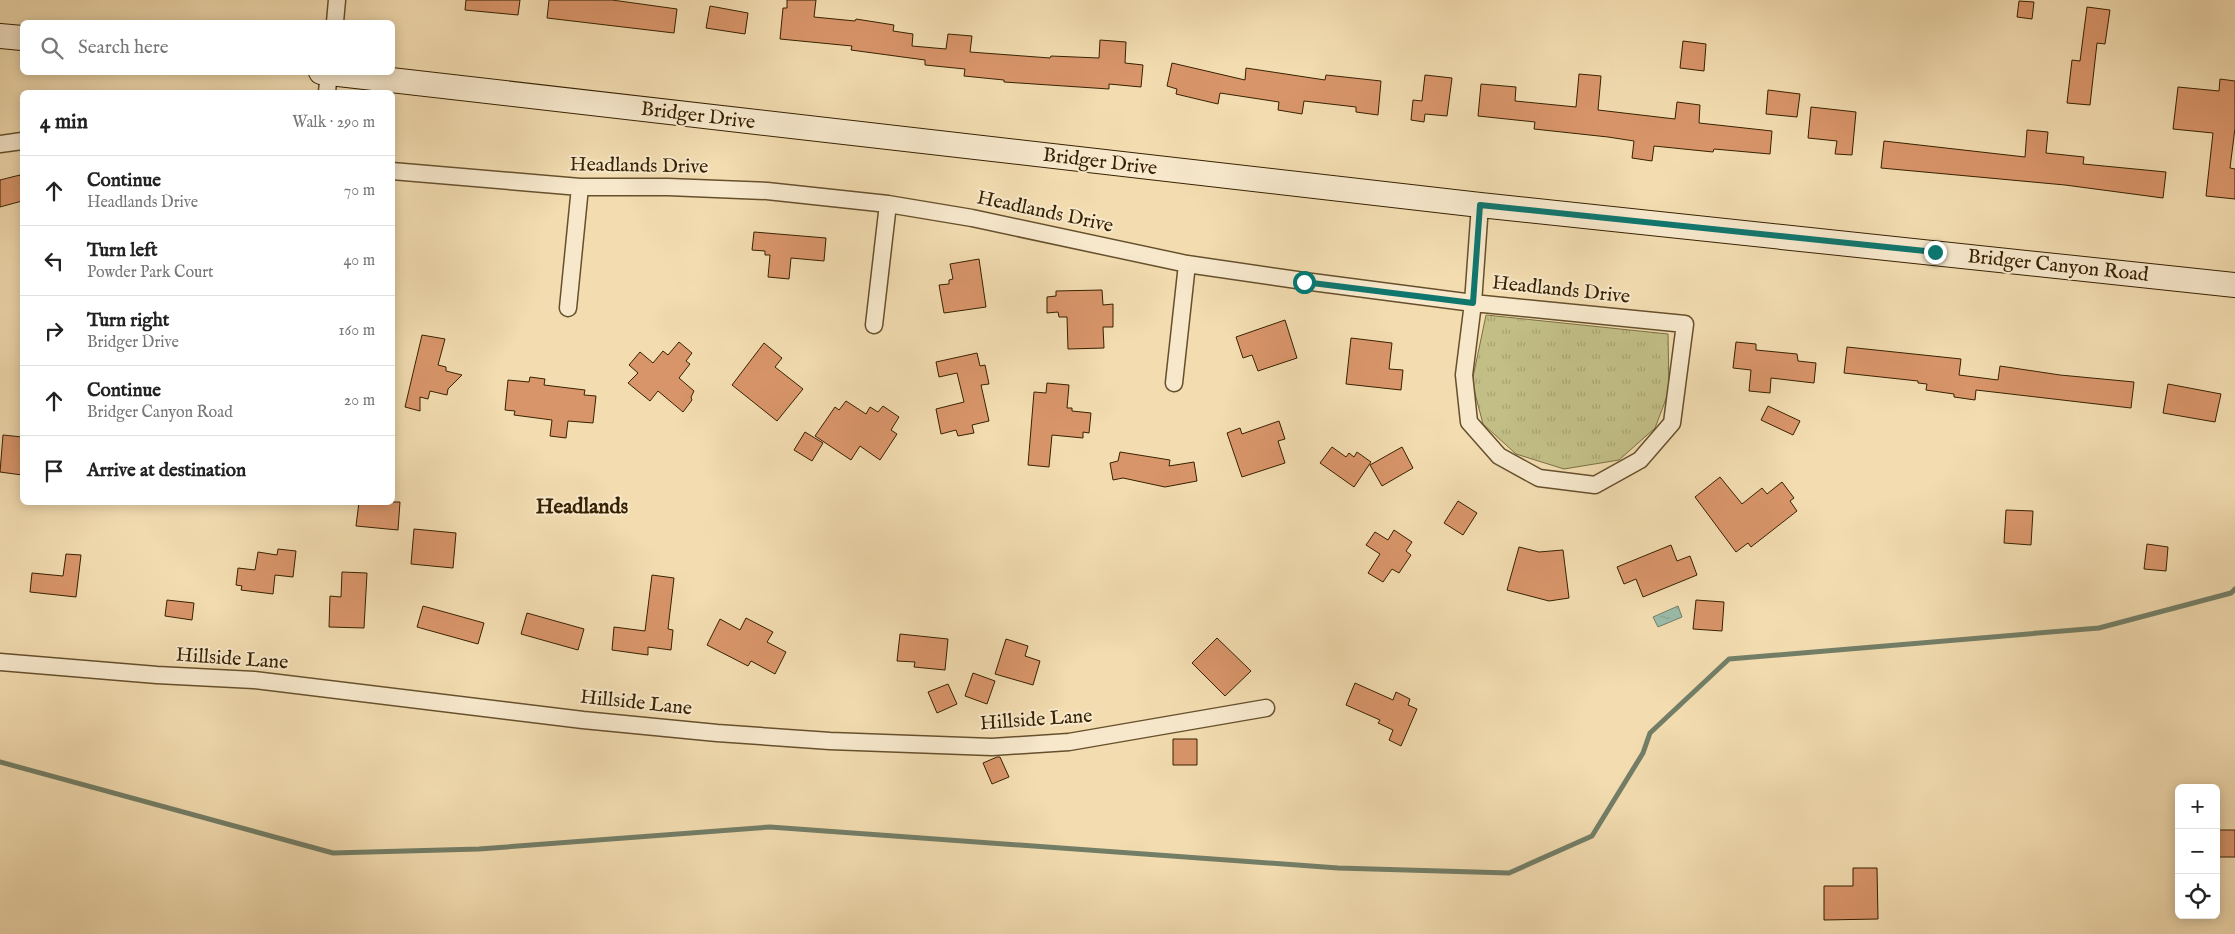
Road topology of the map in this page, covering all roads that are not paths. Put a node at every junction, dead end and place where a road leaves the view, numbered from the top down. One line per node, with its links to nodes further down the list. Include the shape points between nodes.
1 (337, 0): 2 (street)
2 (335, 20)
3 (0, 36): 4 (main road)
4 (20, 38)
5 (326, 78): 11 (main road, Bridger Drive)
6 (20, 141): 7 (street)
7 (0, 144)
8 (395, 171): 9 (street, Headlands Drive)
9 (580, 187): 10 (street, Headlands Drive, via 767,191); 16 (street)
10 (888, 204): 13 (street, Headlands Drive, via 972,218); 17 (street)
11 (1480, 205): 12 (main road, Bridger Drive); 15 (street)
12 (1880, 247): 14 (main road, Bridger Canyon Road)
13 (1187, 264): 15 (street, Headlands Drive); 18 (street)
14 (2235, 285)
15 (1473, 303): 15 (street, Headlands Drive, via 1685,324 1672,423 1640,460 1595,485 1539,478 1499,456 1469,422 1464,374)
16 (568, 308)
17 (874, 326)
18 (1174, 383)
19 (0, 662): 20 (street, Hillside Lane, via 254,680 717,733 992,747 1069,742)
20 (1266, 708)

